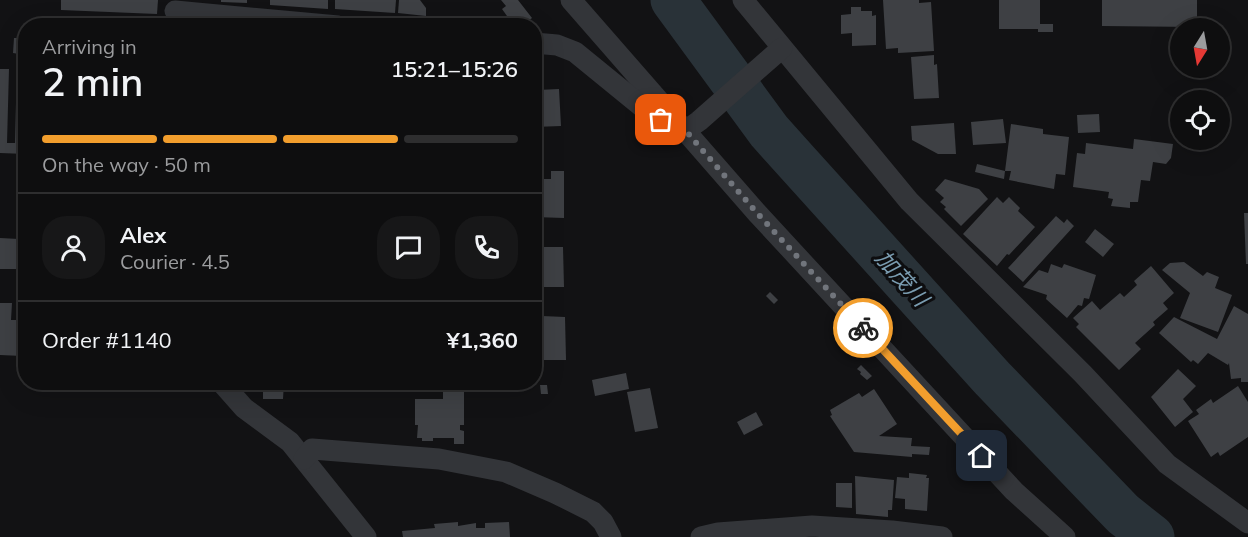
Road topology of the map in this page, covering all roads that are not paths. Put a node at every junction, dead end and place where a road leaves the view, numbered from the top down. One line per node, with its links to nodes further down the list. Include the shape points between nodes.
1 (571, 0): 7 (street)
2 (743, 0): 6 (street)
3 (175, 12): 4 (street)
4 (245, 18)
5 (542, 44): 7 (street, via 575,52 651,114)
6 (782, 48): 7 (street); 10 (street, via 909,201 1083,374 1167,464)
7 (685, 130): 15 (street, via 1014,491)
8 (228, 390): 9 (street, via 244,408 290,442)
9 (304, 459): 11 (street); 12 (street, via 312,449 439,459 506,472 593,512)
10 (1248, 523)
11 (366, 537)
12 (610, 537)
13 (702, 537): 14 (street, via 812,526)
14 (942, 537)
15 (1065, 537)

